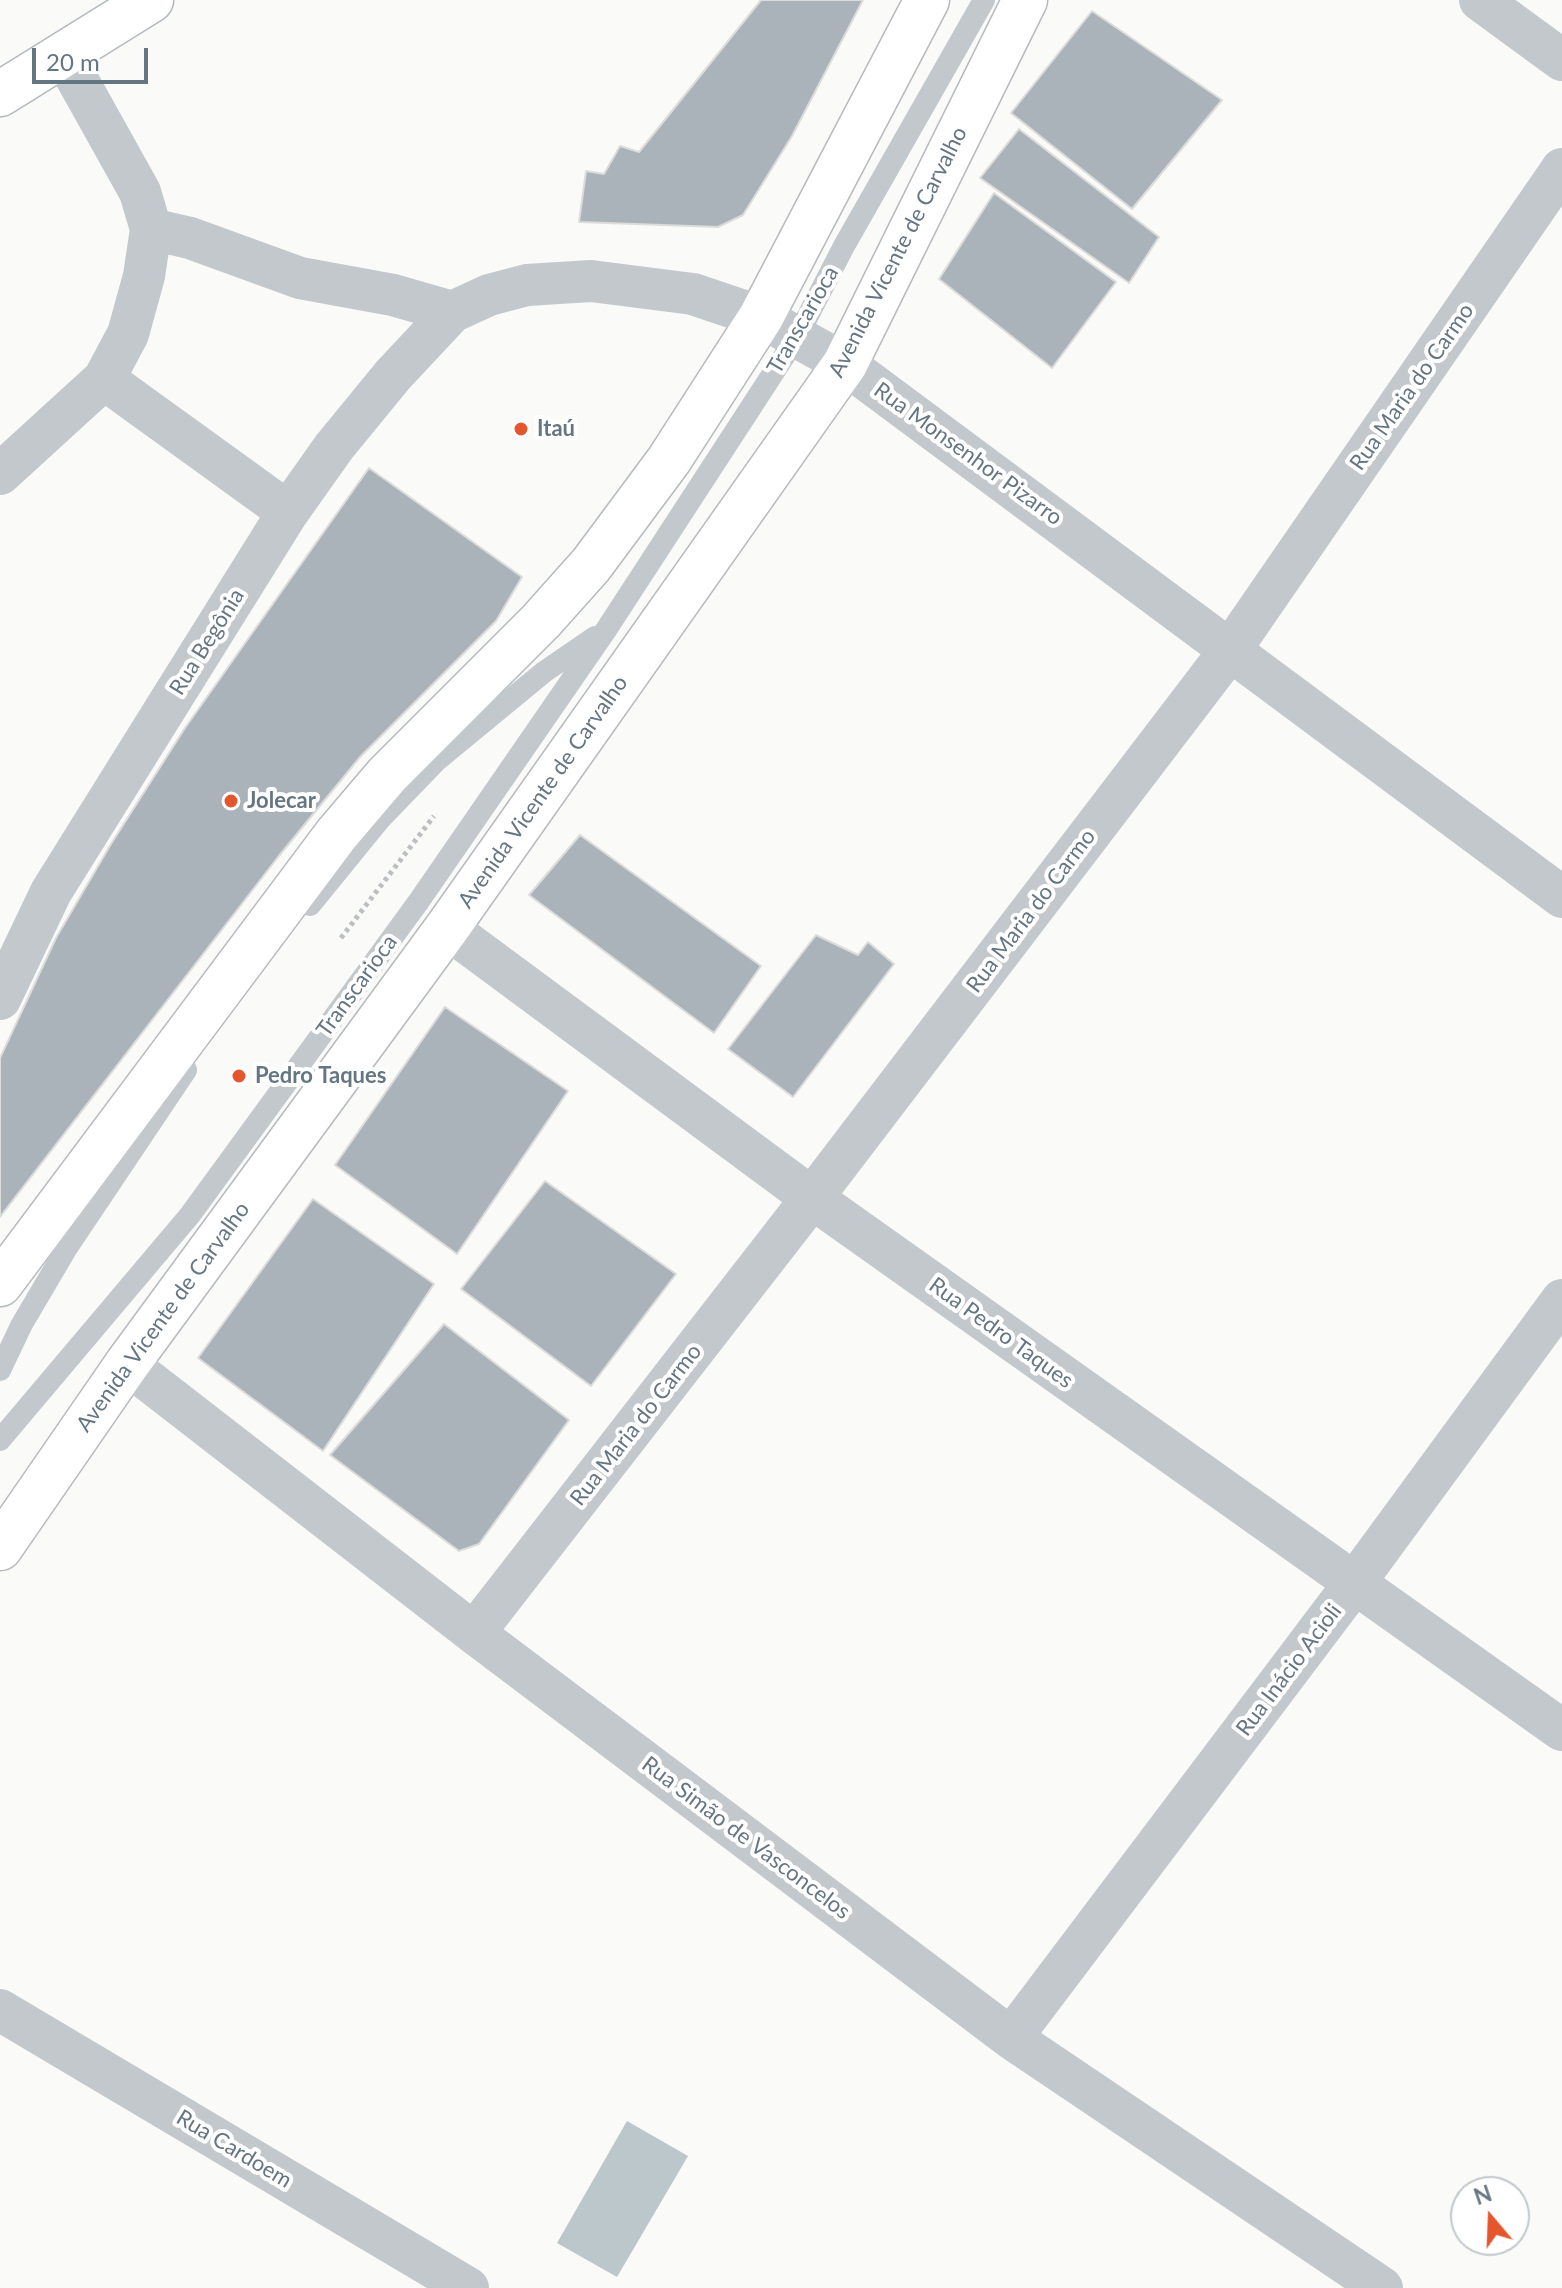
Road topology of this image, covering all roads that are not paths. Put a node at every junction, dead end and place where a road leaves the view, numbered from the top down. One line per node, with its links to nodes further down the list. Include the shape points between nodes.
1 (151, 0): 6 (main road)
2 (927, 0): 12 (main road)
3 (984, 0): 12 (lane, Transcarioca, via 844,246)
4 (1025, 0): 13 (main road, Avenida Vicente de Carvalho)
5 (1480, 0): 7 (street)
6 (63, 54): 8 (main road); 10 (street, via 140,192)
7 (1562, 60)
8 (0, 94)
9 (1562, 169): 18 (street, Rua Maria do Carmo)
10 (151, 229): 11 (street, via 300,278); 14 (street, via 128,334)
11 (452, 312): 12 (street, Rua Monsenhor Pizarro, via 527,285 591,281 693,294); 16 (street, Rua Begônia, via 393,375)
12 (780, 326): 13 (street, Rua Monsenhor Pizarro); 17 (lane, Transcarioca); 23 (main road, via 591,565 387,775 336,835)
13 (845, 364): 18 (street, Rua Monsenhor Pizarro); 20 (main road, Avenida Vicente de Carvalho)
14 (104, 379): 15 (street); 16 (street)
15 (0, 474)
16 (288, 512): 21 (street, Rua Begônia, via 51,892)
17 (606, 630): 26 (lane, Transcarioca, via 544,672 436,761 351,854 199,1050 68,1246); 27 (lane, Transcarioca, via 419,901 190,1215)
18 (1231, 649): 19 (street, Rua Monsenhor Pizarro); 22 (street, Rua Maria do Carmo)
19 (1562, 897)
20 (447, 928): 22 (street, Rua Pedro Taques); 25 (main road, Avenida Vicente de Carvalho)
21 (0, 999)
22 (812, 1198): 29 (street, Rua Pedro Taques); 30 (street, Rua Maria do Carmo)
23 (0, 1284)
24 (1562, 1300): 29 (street, Rua Inácio Acioli)
25 (127, 1364): 28 (main road, Avenida Vicente de Carvalho); 30 (street, Rua Simão de Vasconcelos)
26 (0, 1370)
27 (0, 1440)
28 (0, 1548)
29 (1353, 1585): 31 (street, Rua Pedro Taques); 33 (street, Rua Inácio Acioli)
30 (474, 1633): 33 (street, Rua Simão de Vasconcelos)
31 (1562, 1730)
32 (0, 2010): 34 (street, Rua Cardoem)
33 (1011, 2038): 35 (street, Rua Simão de Vasconcelos)
34 (468, 2288)
35 (1382, 2288)

